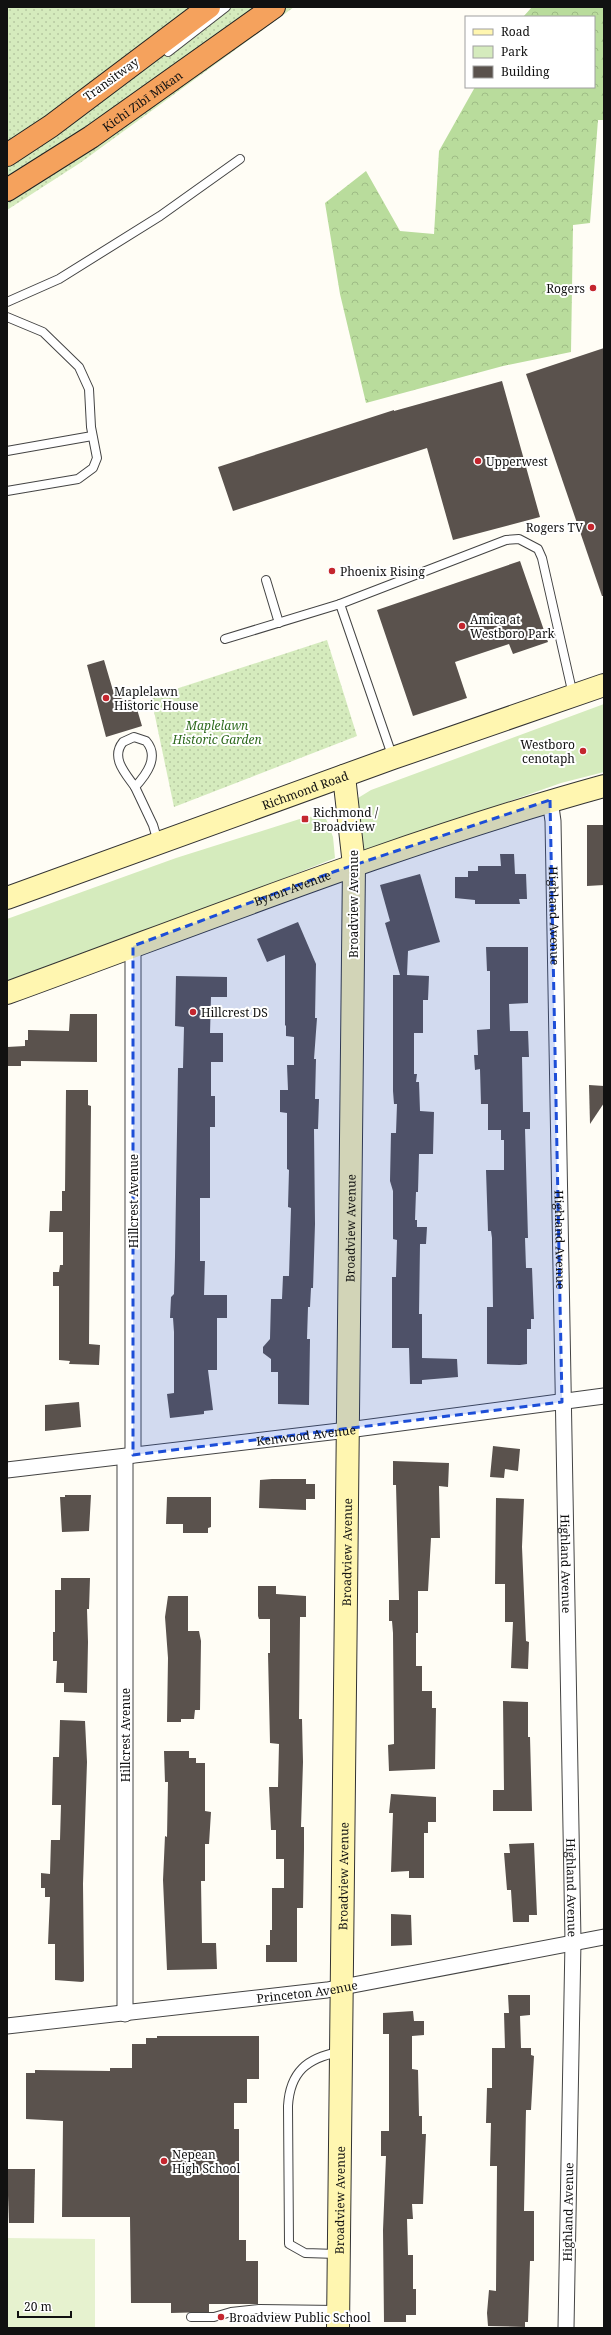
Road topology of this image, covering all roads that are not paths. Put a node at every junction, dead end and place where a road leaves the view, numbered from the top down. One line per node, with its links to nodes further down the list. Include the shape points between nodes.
1 (209, 7): 5 (highway, via 51,126)
2 (226, 7): 4 (lane)
3 (274, 7): 7 (highway, Kichi Zībī Mīkan, via 91,137)
4 (160, 57)
5 (7, 155)
6 (240, 159): 8 (lane, via 160,216 59,279)
7 (7, 190)
8 (7, 302)
9 (7, 316): 10 (lane, via 43,332 79,367 89,389)
10 (92, 436): 11 (lane); 12 (lane, via 97,458 93,468 78,479)
11 (7, 451)
12 (7, 491)
13 (266, 580): 15 (lane)
14 (340, 604): 15 (lane); 18 (lane, via 438,568 492,544 519,539 538,549 542,558); 19 (lane)
15 (279, 624): 16 (lane)
16 (226, 639)
17 (604, 685): 18 (street, Richmond Road)
18 (573, 696): 19 (street, Richmond Road)
19 (393, 758): 20 (street, Richmond Road)
20 (344, 776): 24 (street, Richmond Road); 25 (street, Broadview Avenue)
21 (604, 786): 23 (street, Byron Avenue)
22 (135, 787): 22 (lane, via 150,768 152,756 146,741 134,737 123,742 117,753); 24 (lane, via 153,825)
23 (550, 800): 25 (street, Byron Avenue); 30 (street, Highland Avenue, via 553,828)
24 (158, 843): 26 (street, Richmond Road)
25 (354, 865): 27 (street, Byron Avenue); 31 (street, Broadview Avenue)
26 (7, 898)
27 (134, 946): 28 (street, Byron Avenue); 32 (street, Hillcrest Avenue)
28 (7, 993)
29 (604, 1396): 30 (street, Kenwood Avenue)
30 (562, 1402): 31 (street, Kenwood Avenue); 35 (street, Highland Avenue)
31 (348, 1430): 32 (street, Kenwood Avenue); 36 (street, Broadview Avenue)
32 (129, 1456): 33 (street, Kenwood Avenue); 37 (street, Hillcrest Avenue)
33 (7, 1470)
34 (604, 1937): 35 (street, Princeton Avenue)
35 (573, 1941): 36 (street, Princeton Avenue); 43 (street, Highland Avenue)
36 (342, 1987): 37 (street, Princeton Avenue); 39 (street, Broadview Avenue)
37 (125, 2014): 38 (street, Princeton Avenue)
38 (7, 2026)
39 (341, 2052): 40 (street, Broadview Avenue); 40 (lane, via 319,2056 308,2063 296,2076 289,2092 288,2106 289,2244 305,2254)
40 (338, 2254): 42 (street, Broadview Avenue)
41 (191, 2317): 42 (lane, via 214,2317 258,2309)
42 (338, 2319)
43 (566, 2328)

